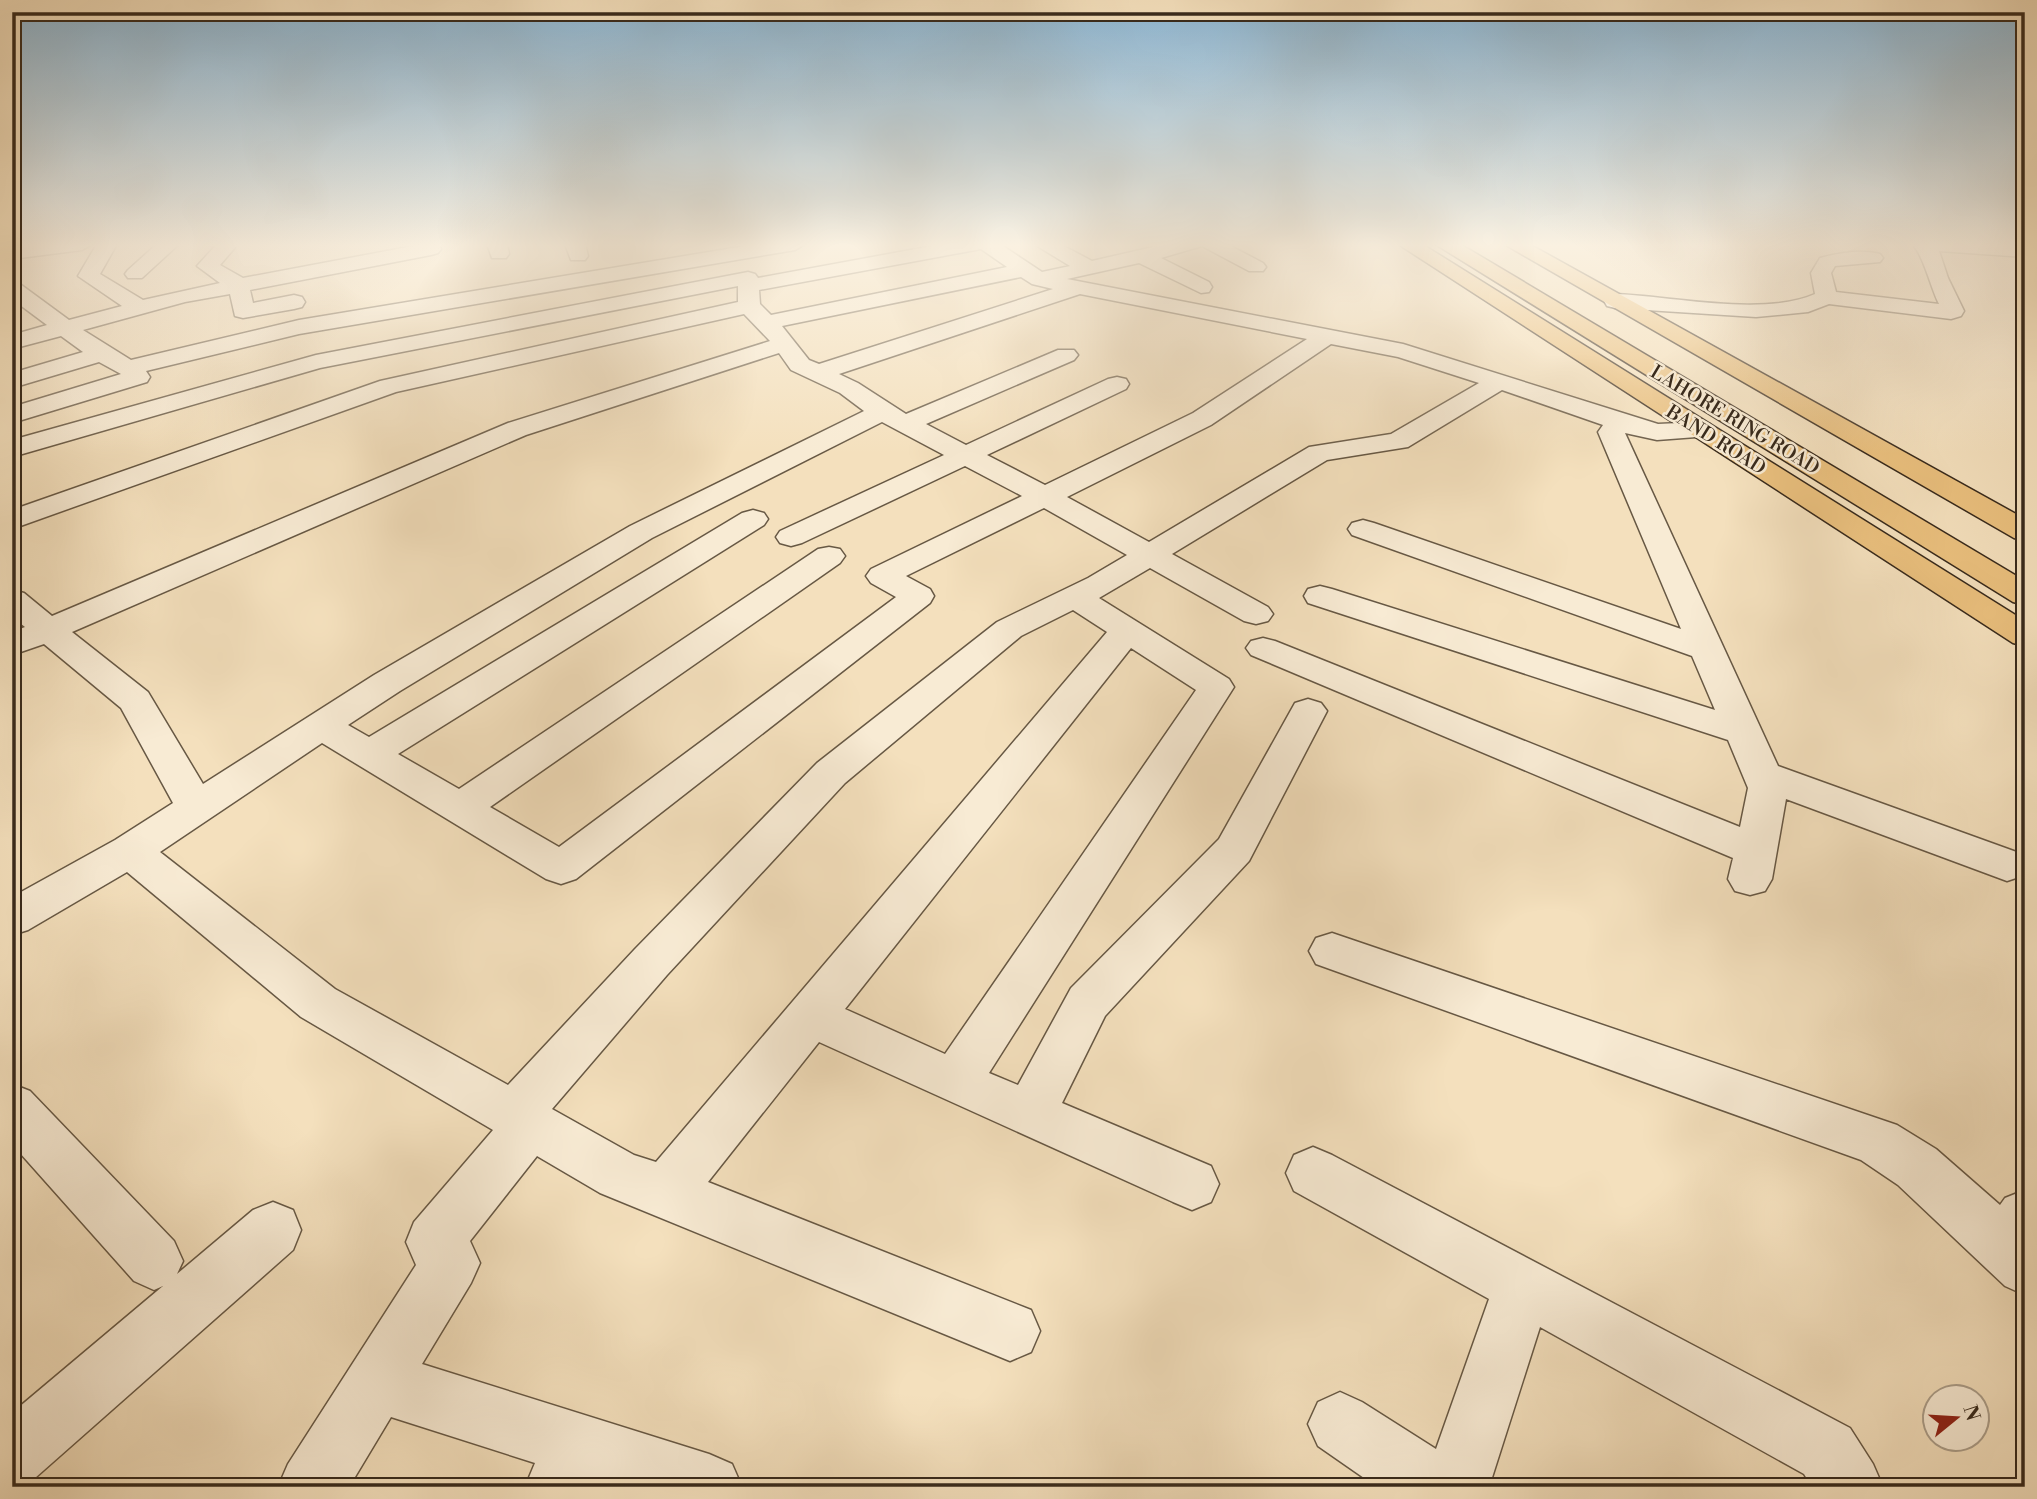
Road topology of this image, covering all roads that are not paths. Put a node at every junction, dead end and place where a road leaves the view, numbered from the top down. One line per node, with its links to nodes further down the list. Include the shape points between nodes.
1 (45, 314): 14 (street)
2 (114, 314): 14 (street)
3 (372, 314): 19 (street, via 233,341)
4 (563, 314): 24 (street, via 316,362)
5 (765, 314): 13 (street)
6 (769, 314): 13 (street)
7 (982, 314): 20 (street)
8 (1238, 314): 15 (street)
9 (1518, 314): 28 (main road, BAND ROAD)
10 (1561, 314): 40 (main road, LAHORE RING ROAD)
11 (1597, 314): 34 (main road, LAHORE RING ROAD)
12 (1638, 314): 36 (main road)
13 (762, 315): 20 (street, via 800,365); 33 (street, via 389,386); 44 (street, via 517,429)
14 (62, 328): 16 (street); 17 (street)
15 (1329, 335): 22 (street, via 1403,351); 31 (street, via 1202,419)
16 (12, 342)
17 (101, 354): 19 (street); 21 (street)
18 (1066, 355): 26 (street)
19 (133, 373): 24 (street); 25 (street)
20 (817, 373): 26 (street)
21 (12, 381)
22 (1500, 381): 27 (street); 38 (street, via 1398,441 1319,453)
23 (1117, 384): 30 (street)
24 (173, 403): 29 (street)
25 (12, 415)
26 (894, 418): 30 (street); 50 (street, via 641,532)
27 (1621, 422): 28 (street, via 1657,432); 48 (street, via 1611,432)
28 (1701, 430): 46 (main road, BAND ROAD)
29 (12, 449)
30 (963, 454): 31 (street); 37 (street)
31 (1044, 496): 38 (street); 55 (street, via 882,576 918,596 561,868)
32 (752, 519): 52 (street)
33 (12, 520)
34 (1954, 523)
35 (1363, 529): 48 (street)
36 (2025, 533)
37 (791, 537)
38 (1149, 555): 42 (street); 53 (street, via 1259,631 1753,865 1768,788)
39 (829, 556): 55 (street)
40 (2025, 595)
41 (1320, 596): 51 (street)
42 (1075, 597): 45 (street); 64 (street, via 1009,629 831,773 652,962)
43 (12, 600): 44 (street)
44 (48, 629): 47 (street); 54 (street, via 135,701)
45 (1126, 631): 60 (street); 61 (street, via 1216,687)
46 (2025, 636)
47 (12, 645)
48 (1709, 650): 51 (street)
49 (1308, 711): 63 (street, via 1234,850 1088,1002)
50 (321, 726): 52 (street); 54 (street)
51 (1744, 732): 53 (street)
52 (369, 755): 55 (street)
53 (1762, 775): 57 (street)
54 (196, 808): 56 (street)
55 (460, 808)
56 (130, 851): 58 (street); 64 (street, via 318,1003)
57 (2007, 865)
58 (12, 918)
59 (1332, 951): 69 (street, via 1878,1142)
60 (811, 1016): 61 (street); 67 (street)
61 (955, 1082): 63 (street)
62 (12, 1107): 70 (street)
63 (1030, 1114): 66 (street)
64 (523, 1120): 67 (street, via 619,1175); 73 (street, via 435,1242 451,1264)
65 (1313, 1174): 71 (street)
66 (1192, 1184)
67 (666, 1192): 72 (street)
68 (273, 1230): 75 (street)
69 (2018, 1243)
70 (154, 1261)
71 (1522, 1287): 80 (street); 81 (street, via 1827,1451)
72 (1010, 1331)
73 (377, 1381): 76 (street); 77 (street)
74 (1340, 1424): 79 (street)
75 (12, 1455)
76 (568, 1466): 78 (street)
77 (311, 1487)
78 (709, 1487)
79 (1435, 1487)
80 (1456, 1487)
81 (1850, 1487)

